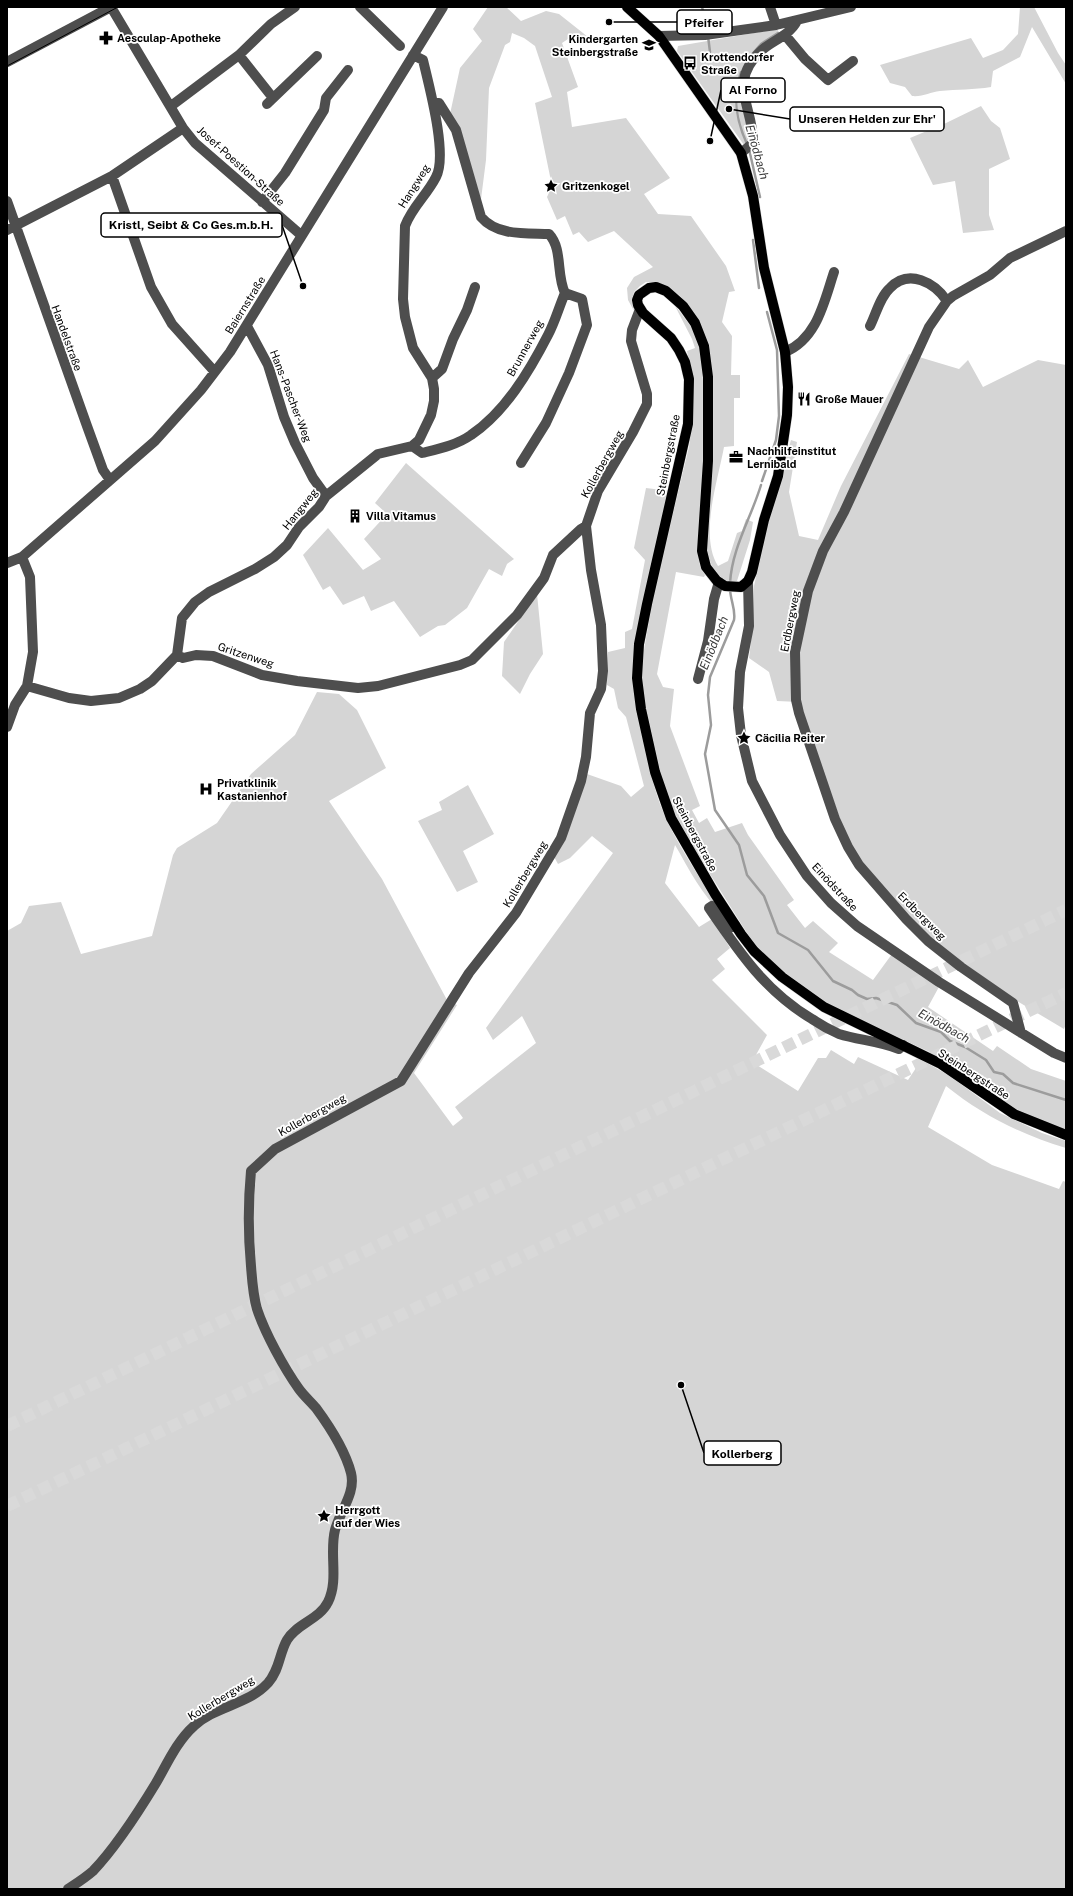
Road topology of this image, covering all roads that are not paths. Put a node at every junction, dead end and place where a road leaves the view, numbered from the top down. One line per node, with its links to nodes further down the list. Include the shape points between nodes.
1 (111, 7): 17 (street); 20 (street, Josef-Poestion-Straße)
2 (295, 7): 13 (street, via 271,24)
3 (360, 7): 12 (street)
4 (443, 7): 14 (street, Baiernstraße)
5 (627, 7): 11 (main road)
6 (770, 7): 9 (street)
7 (851, 7): 8 (street)
8 (797, 21): 9 (street); 10 (street, via 794,28)
9 (776, 25): 11 (street, via 708,34)
10 (784, 35): 16 (street, via 828,80); 22 (street, via 756,55 744,78)
11 (659, 36): 22 (main road)
12 (400, 46)
13 (239, 55): 15 (street, via 270,102); 20 (street)
14 (413, 55): 19 (street, Hangweg, via 423,60); 28 (street, Baiernstraße)
15 (317, 56)
16 (853, 61)
17 (7, 62)
18 (348, 70): 25 (street, via 326,98 324,110 285,173)
19 (433, 103): 31 (street, via 439,103 456,130 481,216 487,223 508,232 549,234 555,240 561,284); 38 (street, Hangweg, via 440,167 436,178 409,216 405,226 403,299 411,344)
20 (171, 106): 21 (street, Josef-Poestion-Straße)
21 (182, 128): 23 (street); 25 (street, Josef-Poestion-Straße, via 195,143)
22 (748, 148): 36 (main road, via 764,268)
23 (112, 176): 26 (street); 37 (street, via 151,287 172,324)
24 (7, 201): 26 (street, Handelstraße)
25 (262, 202): 28 (street, Josef-Poestion-Straße)
26 (11, 228): 41 (street, Handelstraße, via 103,470)
27 (1066, 230): 32 (street, Erdbergweg, via 1010,258 990,276 958,292)
28 (301, 235): 34 (street, Baiernstraße)
29 (834, 272): 36 (street, via 821,311 811,331 798,345)
30 (475, 287): 38 (street, via 442,369)
31 (565, 293): 39 (street, Brunnerweg, via 545,340 498,413 470,436 441,448 422,453); 40 (street, via 582,299 586,325 569,373 546,423)
32 (947, 301): 35 (street, via 929,282 918,279 904,280 890,287); 53 (street, Erdbergweg, via 929,326 816,569 808,591 796,646 796,700 806,738 835,819 859,864 906,920 928,941 1012,1001)
33 (640, 309): 43 (street, Kollerbergweg, via 632,330 631,341 647,394 647,404 598,492); 46 (main road, via 637,300 642,291 652,287 666,291 683,306 695,323 704,346 708,377 708,453 702,551 709,572); 52 (main road, Steinbergstraße, via 671,338 679,350 689,379 689,398 688,424 683,449 642,629 637,686 652,759 664,801 679,833)
34 (247, 326): 37 (street, Baiernstraße); 42 (street, Hans-Pascher-Weg, via 268,365 295,443 313,478)
35 (870, 326)
36 (785, 352): 47 (main road, via 787,415 778,476 764,520 752,572)
37 (214, 371): 41 (street, Baiernstraße, via 201,390 155,441)
38 (432, 378): 39 (street, Hangweg, via 434,401 431,415 419,440)
39 (412, 446): 42 (street, Hangweg, via 378,454)
40 (521, 464)
41 (110, 480): 44 (street, Baiernstraße)
42 (326, 496): 48 (street, Hangweg, via 287,545 274,557 209,592 188,609 180,626)
43 (586, 526): 48 (street, Gritzenweg, via 552,555 544,578 517,615 472,660 460,665 378,686 358,688 262,674 213,656 196,655 183,658); 57 (street, Kollerbergweg, via 601,625 603,671 601,689 590,713 581,780 561,838 516,913 469,973 401,1080 275,1149 251,1171 248,1226 257,1308 271,1341 299,1389 330,1429 353,1480 335,1529 332,1588 328,1602 320,1613 287,1639 276,1670 264,1687 254,1695 195,1725 179,1744 112,1847 93,1870)
44 (22, 558): 45 (street, Baiernstraße); 50 (street, via 28,570 32,594 33,652)
45 (7, 563)
46 (722, 584): 47 (main road); 49 (street, via 714,598 708,641)
47 (745, 584): 53 (street, Einödstraße, via 749,626 740,672 738,708 741,735 752,781 780,835 807,876 831,903 857,926 939,982)
48 (177, 655): 50 (street, via 152,681 119,698 91,701 69,698)
49 (698, 679)
50 (27, 686): 51 (street, via 15,705)
51 (7, 727)
52 (735, 925): 54 (main road, Steinbergstraße, via 754,951 809,998 850,1021); 54 (street, via 732,927 712,906 709,908 755,971 795,1008 841,1034 899,1049)
53 (1021, 1032): 55 (street, Einödstraße)
54 (903, 1045): 56 (main road, Steinbergstraße, via 941,1064 1014,1114)
55 (1066, 1058)
56 (1066, 1135)
57 (68, 1889)

